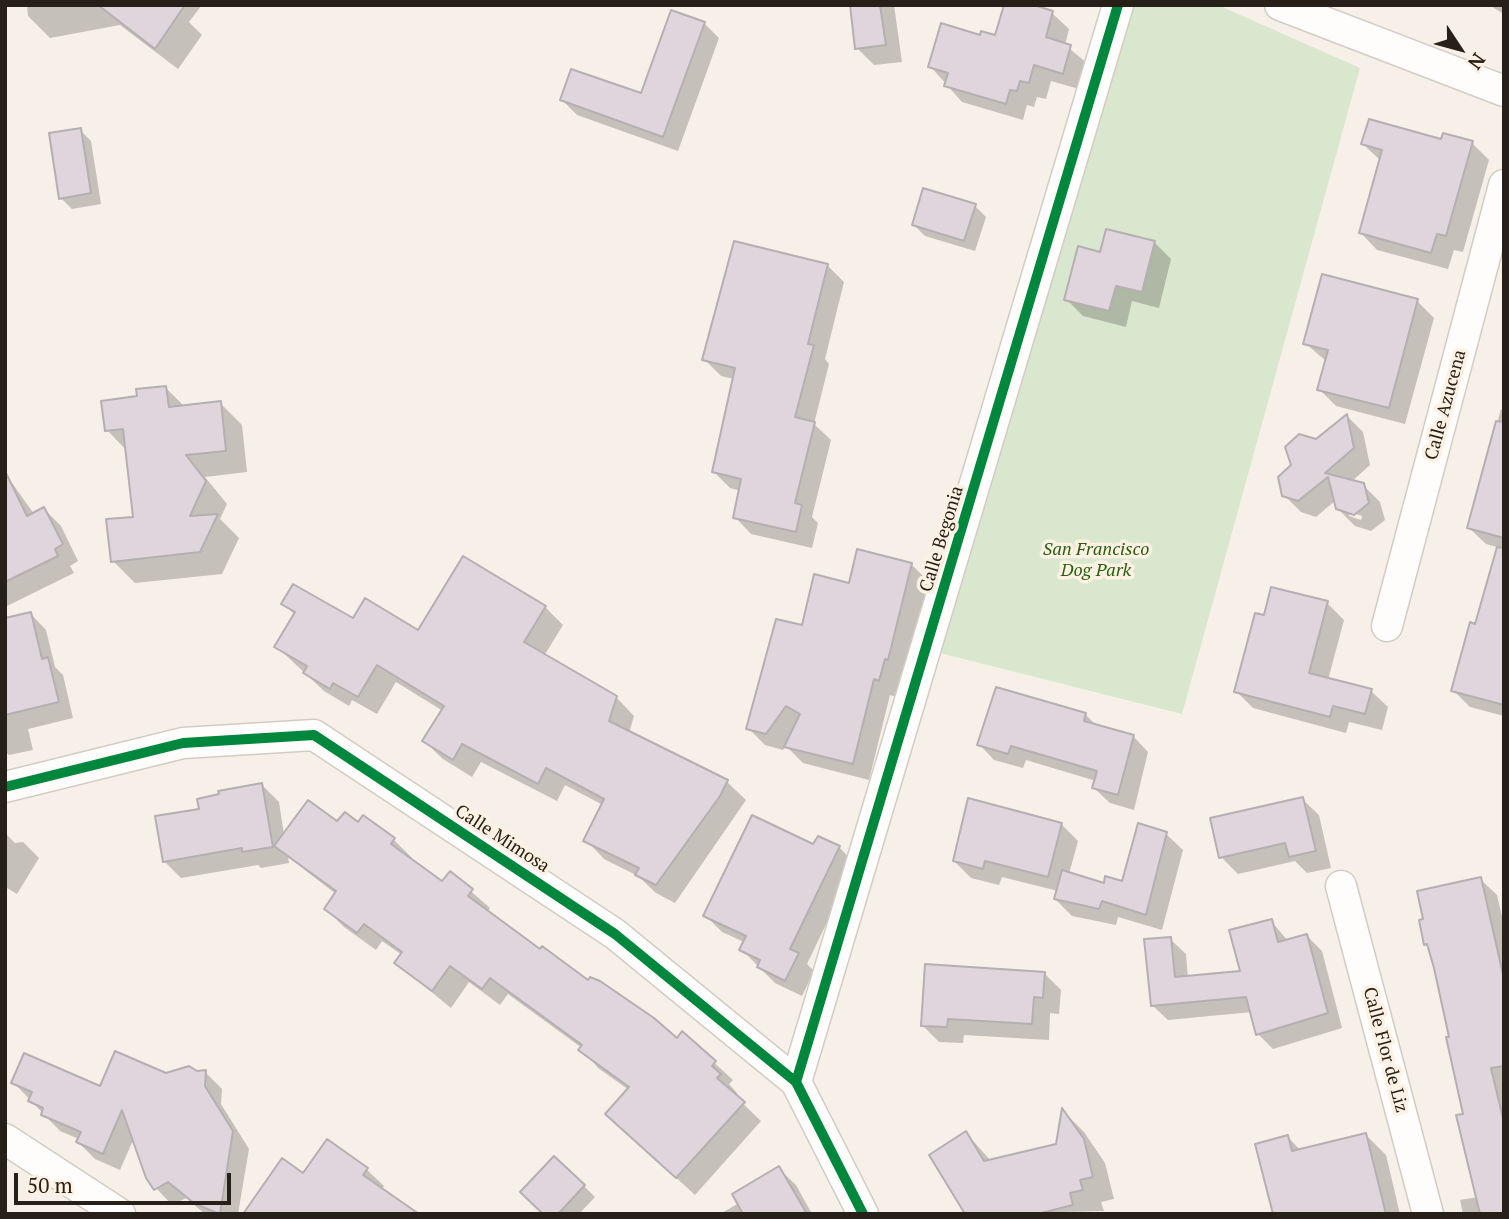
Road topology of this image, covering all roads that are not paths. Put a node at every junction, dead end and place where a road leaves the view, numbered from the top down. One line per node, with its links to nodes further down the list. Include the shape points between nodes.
1 (1118, 5): 8 (street, Calle Begonia)
2 (1280, 5): 3 (street)
3 (1504, 91)
4 (1504, 185): 5 (street, Calle Azucena)
5 (1387, 626)
6 (5, 786): 8 (street, Calle Mimosa, via 183,743 314,735 615,934)
7 (1341, 886): 12 (street, Calle Flor de Liz)
8 (796, 1082): 11 (street, Calle Mimosa)
9 (5, 1139): 10 (street)
10 (120, 1214)
11 (863, 1214)
12 (1428, 1214)

